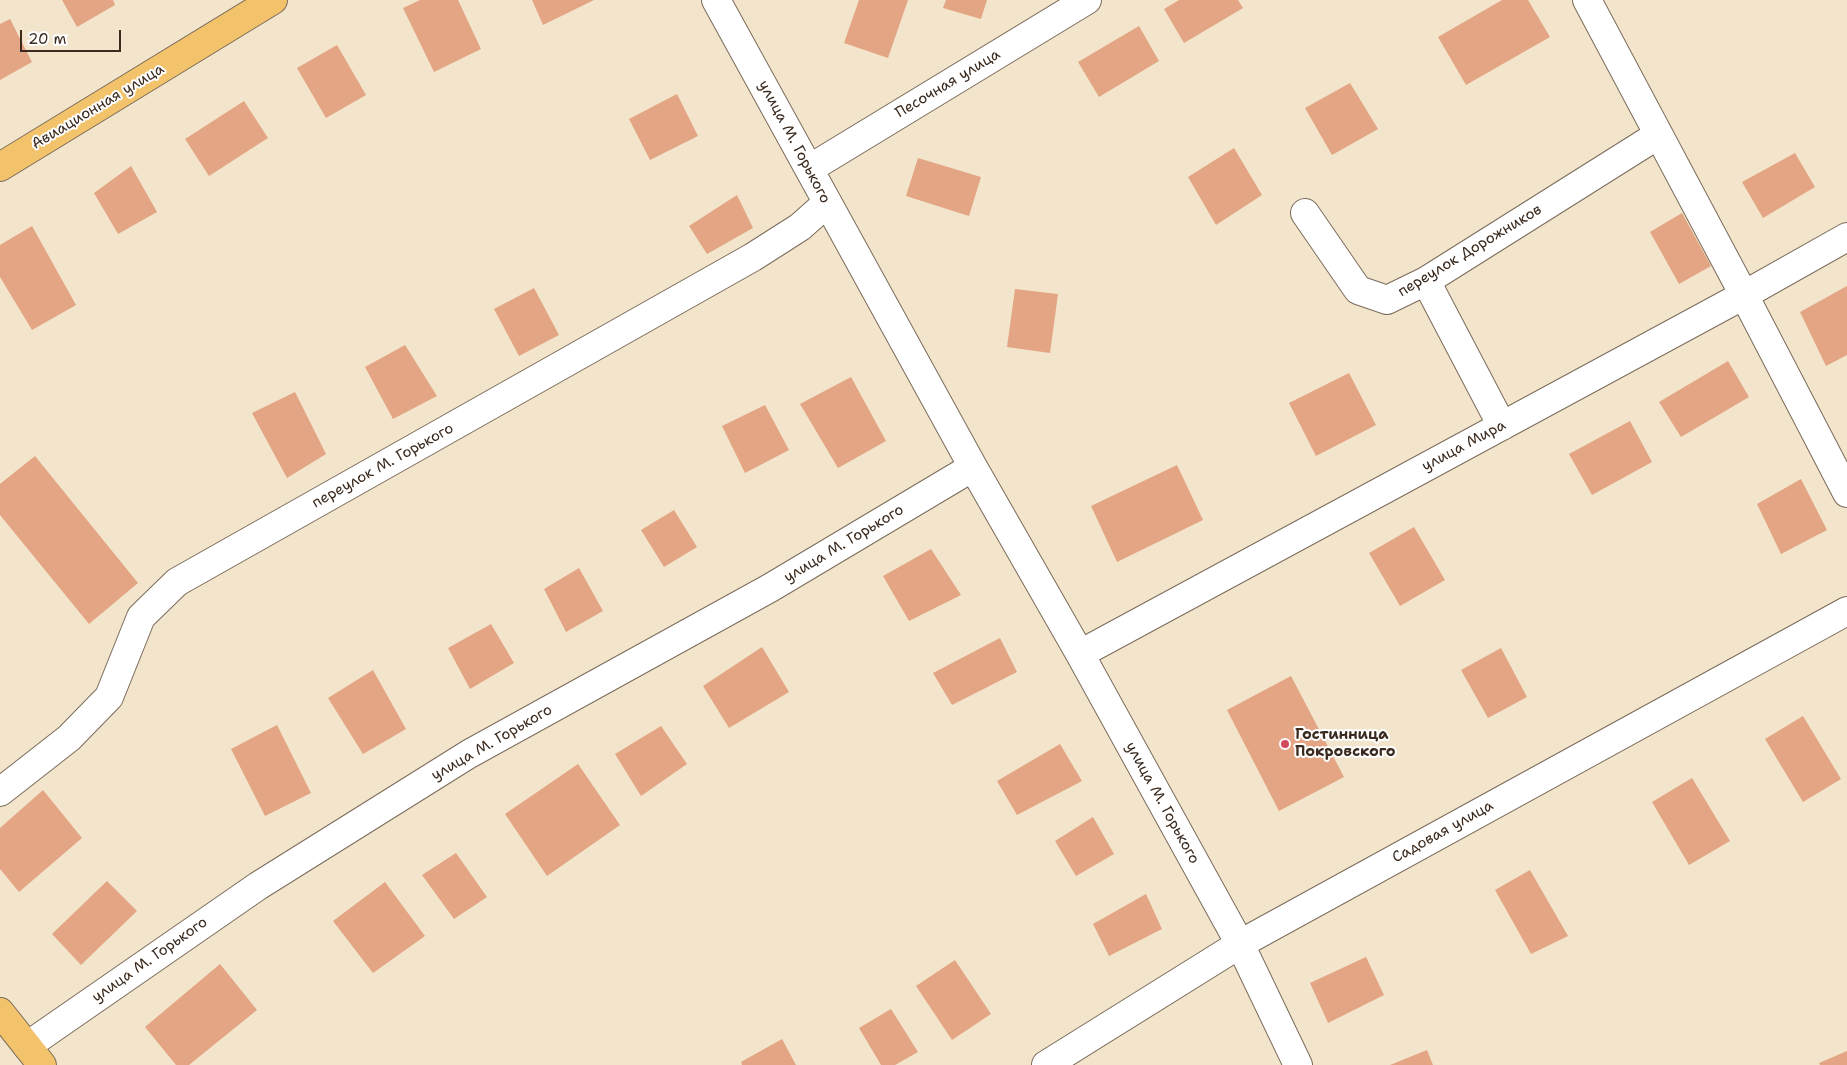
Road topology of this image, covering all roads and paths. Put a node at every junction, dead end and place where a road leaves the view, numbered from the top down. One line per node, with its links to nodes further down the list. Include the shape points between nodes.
1 (272, 0): 6 (main road, Авиационная улица)
2 (716, 0): 7 (street, улица М. Горького)
3 (1087, 0): 7 (street, Песочная улица)
4 (1587, 0): 5 (street)
5 (1658, 135): 11 (street, переулок Дорожников); 12 (street)
6 (0, 167)
7 (810, 169): 8 (street, улица М. Горького)
8 (827, 203): 14 (street, улица М. Горького); 18 (street, переулок М. Горького, via 800,227 754,257 177,582 141,616 109,697 69,738)
9 (1306, 213): 11 (street, переулок Дорожников, via 1358,290 1387,300)
10 (1847, 237): 12 (street, улица Мира)
11 (1426, 280): 13 (street)
12 (1744, 295): 13 (street, улица Мира); 15 (street)
13 (1502, 426): 17 (street, улица Мира)
14 (973, 467): 17 (street, улица М. Горького); 21 (street, улица М. Горького, via 770,588 468,754 258,886)
15 (1847, 493)
16 (1847, 611): 19 (street, Садовая улица)
17 (1080, 654): 19 (street, улица М. Горького)
18 (0, 792)
19 (1240, 944): 22 (street, Садовая улица); 23 (street, улица М. Горького)
20 (0, 1012): 21 (main road)
21 (34, 1055)
22 (1046, 1065)
23 (1298, 1065)

